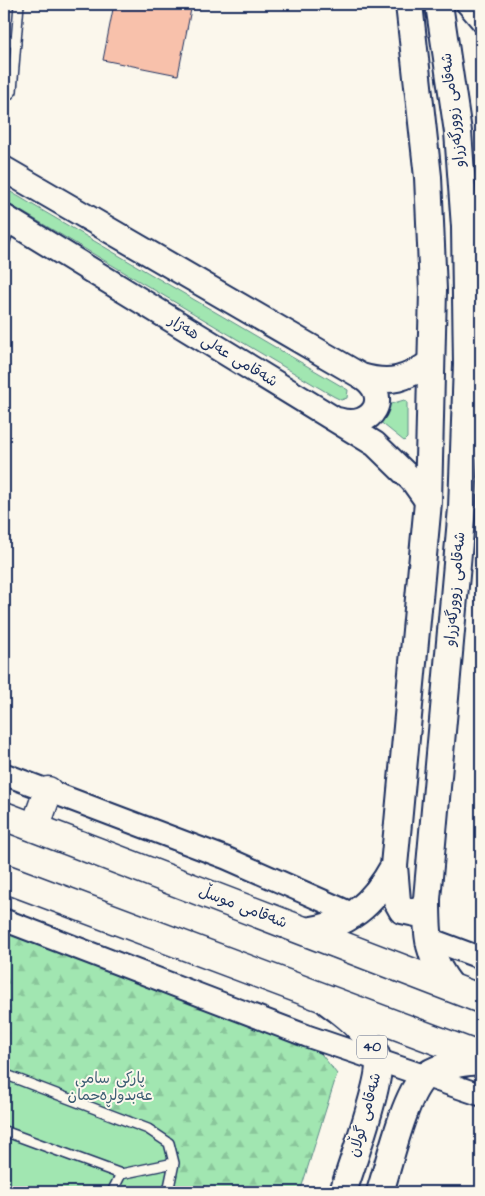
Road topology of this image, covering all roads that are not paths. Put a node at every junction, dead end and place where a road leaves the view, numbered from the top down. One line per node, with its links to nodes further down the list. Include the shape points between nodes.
1 (19, 4): 7 (lane)
2 (409, 4): 12 (main road, via 428,176 433,290)
3 (439, 4): 15 (main road, شەقامی زوورگەزراو, via 469,230 467,364)
4 (464, 4): 5 (street)
5 (481, 24)
6 (4, 39): 7 (lane)
7 (16, 44): 8 (lane, via 12,91)
8 (4, 99)
9 (4, 169): 13 (main road)
10 (8, 219): 11 (lane); 14 (main road, شەقامی عەلی هەژار)
11 (4, 245)
12 (431, 362): 13 (main road, via 396,380 379,381); 16 (main road)
13 (362, 376): 14 (main road, via 374,387 374,410 370,417 355,424)
14 (338, 420): 16 (main road, شەقامی عەلی هەژار, via 375,444 395,462)
15 (473, 452): 23 (main road, شەقامی زوورگەزراو, via 460,531)
16 (428, 502): 21 (main road)
17 (4, 774): 18 (street)
18 (48, 791): 20 (highway); 24 (street, via 226,858)
19 (4, 816): 20 (highway, شەقامی موسڵ)
20 (35, 828): 26 (highway, شەقامی موسڵ)
21 (394, 866): 23 (main road, via 397,901 402,910 416,913 424,908); 24 (main road, via 382,889)
22 (4, 878): 30 (highway)
23 (427, 900): 27 (main road, شەقامی زوورگەزراو)
24 (353, 914): 26 (main road, via 330,926)
25 (4, 920): 33 (street)
26 (304, 931): 29 (highway, شەقامی موسڵ)
27 (427, 938): 28 (street); 29 (main road, شەقامی زوورگەزراو, via 434,962)
28 (481, 958)
29 (452, 988): 31 (highway, شەقامی موسڵ)
30 (324, 999): 32 (highway); 33 (main road, شەقامی گوڵان / 40, via 351,1018 369,1038)
31 (481, 999)
32 (481, 1059): 35 (main road, via 451,1065)
33 (379, 1062): 35 (street); 37 (main road, شەقامی گوڵان / 40)
34 (4, 1074): 40 (lane, via 148,1129 169,1143)
35 (424, 1077): 36 (street); 38 (main road, via 411,1094)
36 (481, 1095)
37 (369, 1108): 38 (main road, via 378,1092 393,1088 405,1099); 44 (main road, شەقامی گوڵان / 40)
38 (404, 1118): 45 (main road)
39 (4, 1131): 41 (lane)
40 (174, 1163): 41 (lane); 43 (lane)
41 (121, 1174): 42 (lane)
42 (112, 1192)
43 (168, 1192)
44 (342, 1192)
45 (380, 1192)

